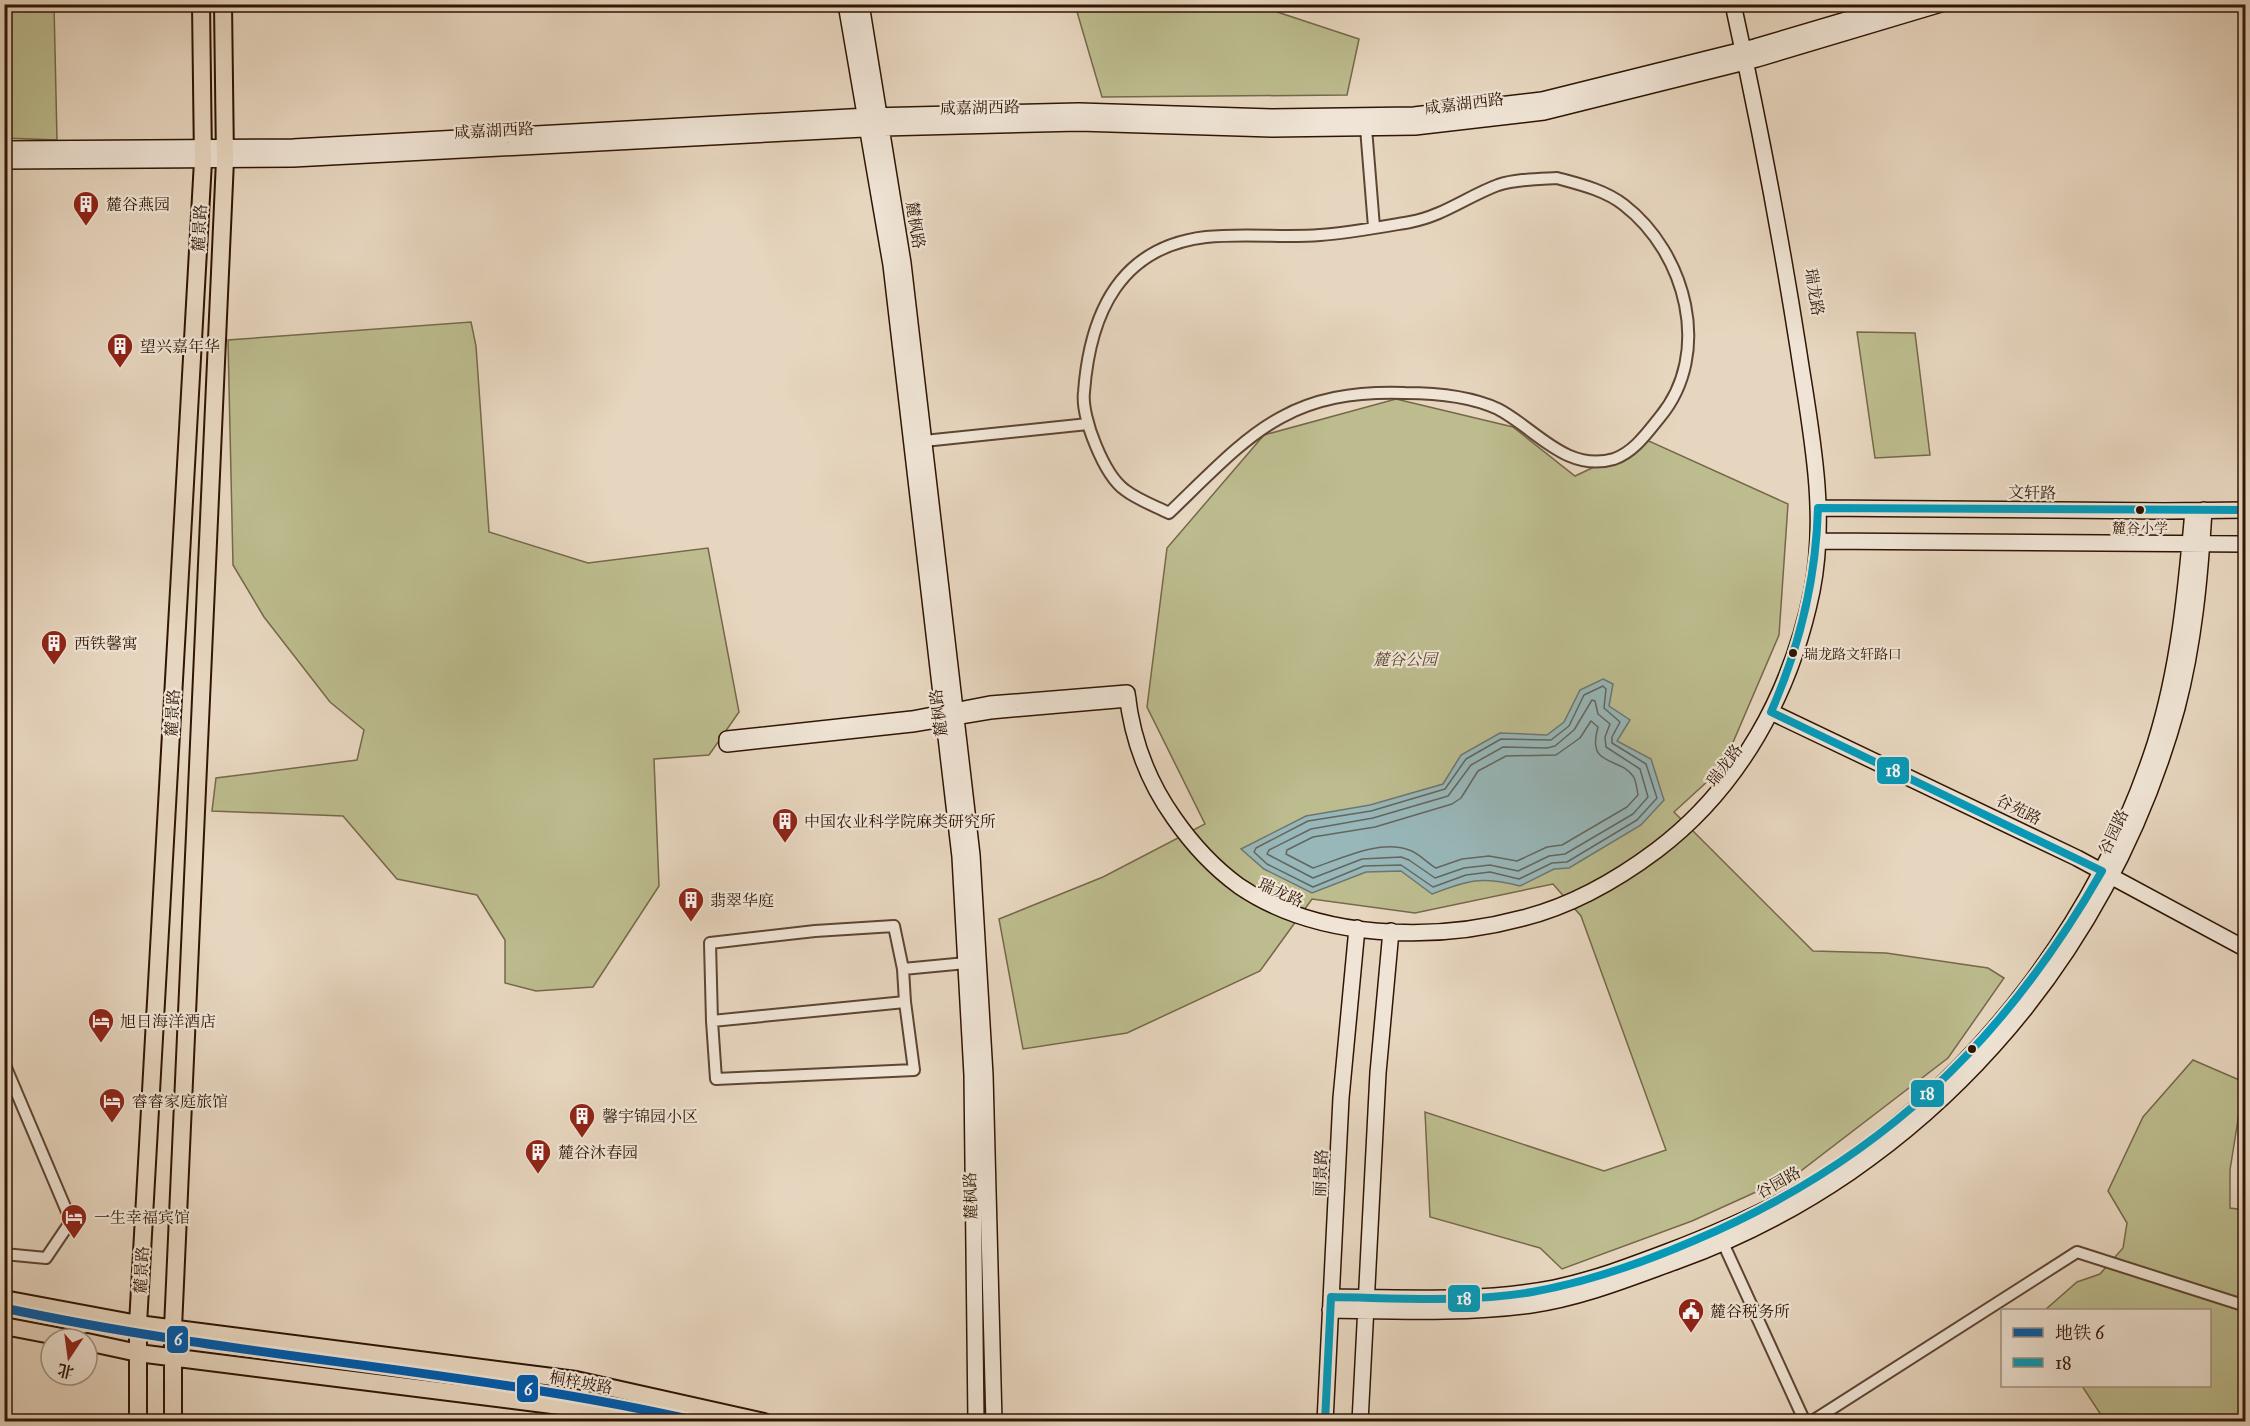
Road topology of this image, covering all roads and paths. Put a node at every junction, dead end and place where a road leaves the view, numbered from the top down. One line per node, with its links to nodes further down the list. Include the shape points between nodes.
1 (201, 4): 14 (main road, 麓景路)
2 (223, 4): 13 (main road, 麓景路)
3 (846, 4): 10 (main road)
4 (861, 4): 10 (main road, 麓枫路)
5 (1733, 4): 9 (main road, 瑞龙路)
6 (1741, 4): 9 (main road, 瑞龙路)
7 (1900, 4): 9 (main road, 咸嘉湖西路)
8 (1941, 4): 9 (main road, 咸嘉湖西路)
9 (1749, 55): 10 (main road, 咸嘉湖西路, via 1542,100 1414,115 1272,117 1079,111); 11 (main road, 咸嘉湖西路, via 1544,112 1414,127); 19 (main road, 瑞龙路, via 1781,193 1823,460)
10 (875, 122): 11 (main road, 咸嘉湖西路); 13 (main road, 咸嘉湖西路, via 293,159); 18 (main road, 麓枫路, via 903,264); 26 (main road)
11 (1366, 128): 16 (street)
12 (4, 149): 14 (main road, 咸嘉湖西路)
13 (225, 154): 14 (main road, 咸嘉湖西路); 45 (main road, 麓景路)
14 (203, 155): 15 (main road, 咸嘉湖西路); 43 (main road, 麓景路)
15 (4, 161)
16 (1374, 227): 17 (street, via 1322,235 1207,237 1167,245 1141,260 1116,288 1096,322 1083,395); 17 (street, via 1413,221 1448,210 1499,184 1529,180 1557,178 1589,186 1623,204 1651,230 1672,262 1682,292 1688,354 1677,394 1637,445 1614,459 1587,460 1560,453 1497,409 1474,402 1443,395 1388,392 1329,398 1280,416 1256,432 1169,513 1123,489)
17 (1088, 424): 18 (street)
18 (924, 441): 26 (main road, 麓枫路)
19 (1823, 508): 20 (main road, 文轩路); 22 (main road, 瑞龙路)
20 (2199, 510): 21 (main road, 文轩路); 24 (main road, 谷园路)
21 (2246, 510)
22 (1823, 541): 24 (main road); 25 (main road, 瑞龙路, via 1825,568 1812,625 1796,675)
23 (2246, 544): 24 (main road)
24 (2196, 545): 27 (main road, 谷园路, via 2192,637 2177,706 2140,817)
25 (1775, 711): 27 (main road, 谷苑路); 29 (main road, 瑞龙路, via 1743,772 1706,815 1661,855 1597,896 1560,913 1489,933 1446,938)
26 (949, 714): 26 (main road, via 727,739 727,744); 28 (main road, 瑞龙路, via 1125,696 1127,732 1145,782 1175,831 1196,855 1221,879 1256,903 1303,922); 32 (main road); 56 (main road, 麓枫路, via 972,855 984,1052)
27 (2108, 871): 30 (main road, 谷苑路); 31 (main road, 谷苑路); 37 (main road, 谷园路, via 2076,937 2028,1007 1947,1096 1835,1184); 41 (main road, 谷园路, via 2043,965 1972,1053 1902,1119 1803,1189 1731,1227 1582,1281 1528,1292)
28 (1357, 931): 29 (main road, 瑞龙路); 40 (main road, 丽景路, via 1343,1076)
29 (1390, 935): 41 (main road, via 1378,1073)
30 (2246, 941)
31 (2246, 949)
32 (966, 963): 33 (street); 55 (main road, via 972,1075)
33 (903, 969): 34 (street); 35 (street, via 894,926 710,943)
34 (905, 1002): 35 (street); 35 (street, via 914,1070 716,1079)
35 (712, 1021)
36 (4, 1064): 38 (street, via 71,1221 46,1258)
37 (1723, 1243): 41 (main road, 谷园路, via 1556,1301 1490,1308); 59 (street)
38 (4, 1254)
39 (4, 1299): 43 (main road, 桐梓坡路)
40 (1331, 1303): 41 (main road, 谷园路); 57 (main road, 丽景路)
41 (1366, 1304): 58 (main road)
42 (2246, 1306): 60 (street, via 2077,1252)
43 (138, 1324): 45 (main road, 桐梓坡路); 48 (main road, 麓景路)
44 (4, 1326): 46 (main road)
45 (173, 1328): 49 (main road, 麓景路); 54 (main road, 桐梓坡路, via 576,1380)
46 (39, 1333)
47 (99, 1345): 48 (main road, 桐梓坡路)
48 (138, 1353): 49 (main road, 桐梓坡路); 51 (main road, 麓景路)
49 (175, 1357): 50 (main road, 桐梓坡路); 52 (main road, 麓景路)
50 (575, 1415): 53 (main road, 桐梓坡路)
51 (138, 1422)
52 (173, 1422)
53 (640, 1422)
54 (764, 1422)
55 (976, 1422)
56 (994, 1422)
57 (1325, 1422)
58 (1360, 1422)
59 (1805, 1422)
60 (1811, 1422)

